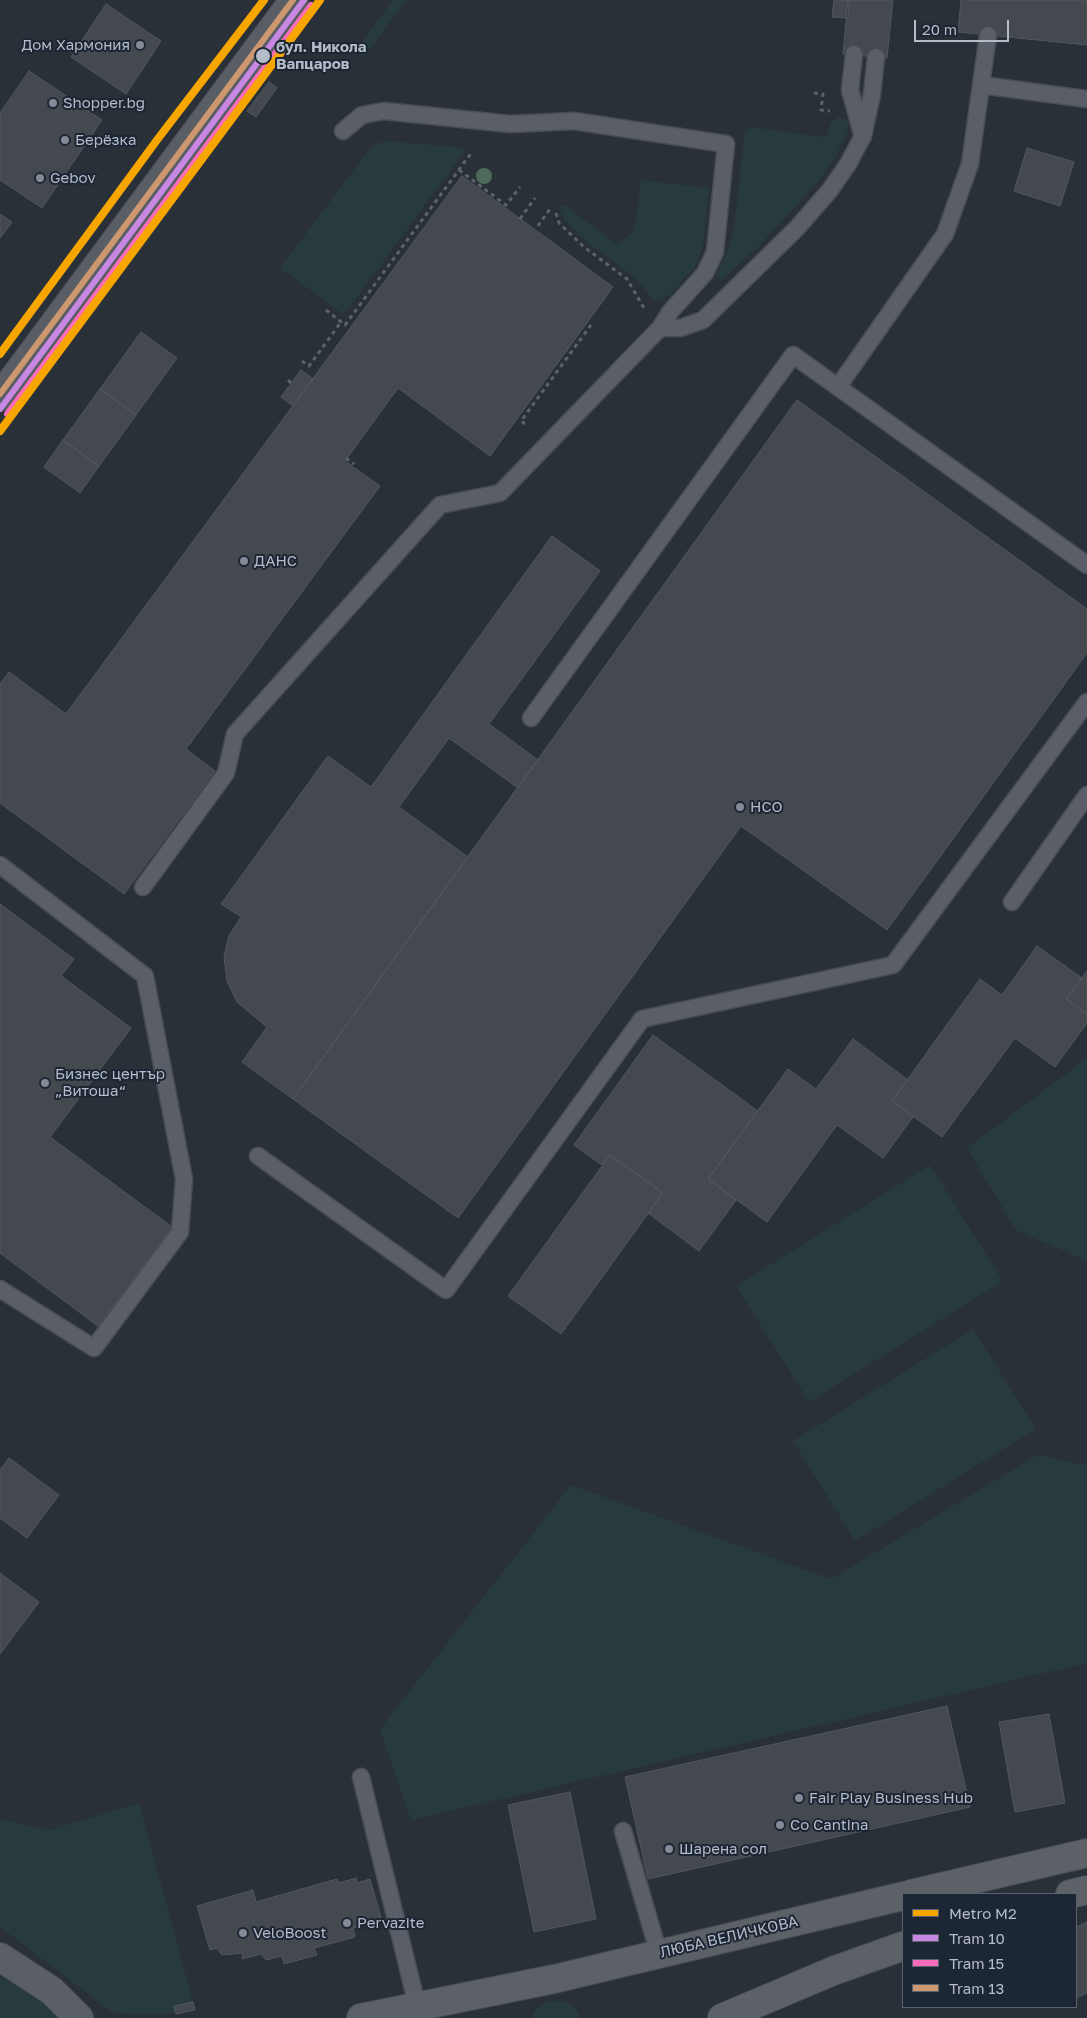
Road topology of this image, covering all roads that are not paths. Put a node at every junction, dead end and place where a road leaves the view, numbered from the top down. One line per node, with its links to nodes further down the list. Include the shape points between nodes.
1 (294, 0): 11 (main road)
2 (988, 35): 5 (lane)
3 (854, 54): 8 (lane, via 850,90)
4 (876, 57): 8 (lane)
5 (981, 85): 6 (lane); 10 (lane, via 970,164 945,234)
6 (1087, 99)
7 (344, 131): 9 (lane, via 362,115 384,111 510,124 574,121 726,144 715,252 705,273)
8 (863, 136): 9 (lane, via 848,164 808,216 710,314 680,328)
9 (660, 328): 17 (lane, via 500,493 440,506 235,734 226,773)
10 (838, 387): 12 (lane); 14 (lane, via 793,355)
11 (0, 397)
12 (1087, 565)
13 (1087, 702): 19 (lane, via 894,965 642,1019 446,1290)
14 (531, 718)
15 (1087, 795): 18 (lane)
16 (0, 865): 20 (lane, via 145,976 184,1179 180,1232 94,1348)
17 (143, 888)
18 (1012, 902)
19 (258, 1156)
20 (0, 1289)
21 (361, 1777): 31 (lane)
22 (624, 1831): 29 (lane)
23 (1087, 1853): 25 (main road)
24 (1087, 1890): 26 (main road)
25 (915, 1893)
26 (1074, 1893)
27 (902, 1896): 29 (main road, ЛЮБА ВЕЛИЧКОВА)
28 (902, 1946): 34 (main road)
29 (659, 1954): 31 (main road, ЛЮБА ВЕЛИЧКОВА, via 554,1979)
30 (0, 1957): 32 (street, via 52,1991)
31 (417, 2005): 33 (main road, ЛЮБА ВЕЛИЧКОВА)
32 (79, 2018)
33 (361, 2018)
34 (722, 2018)

